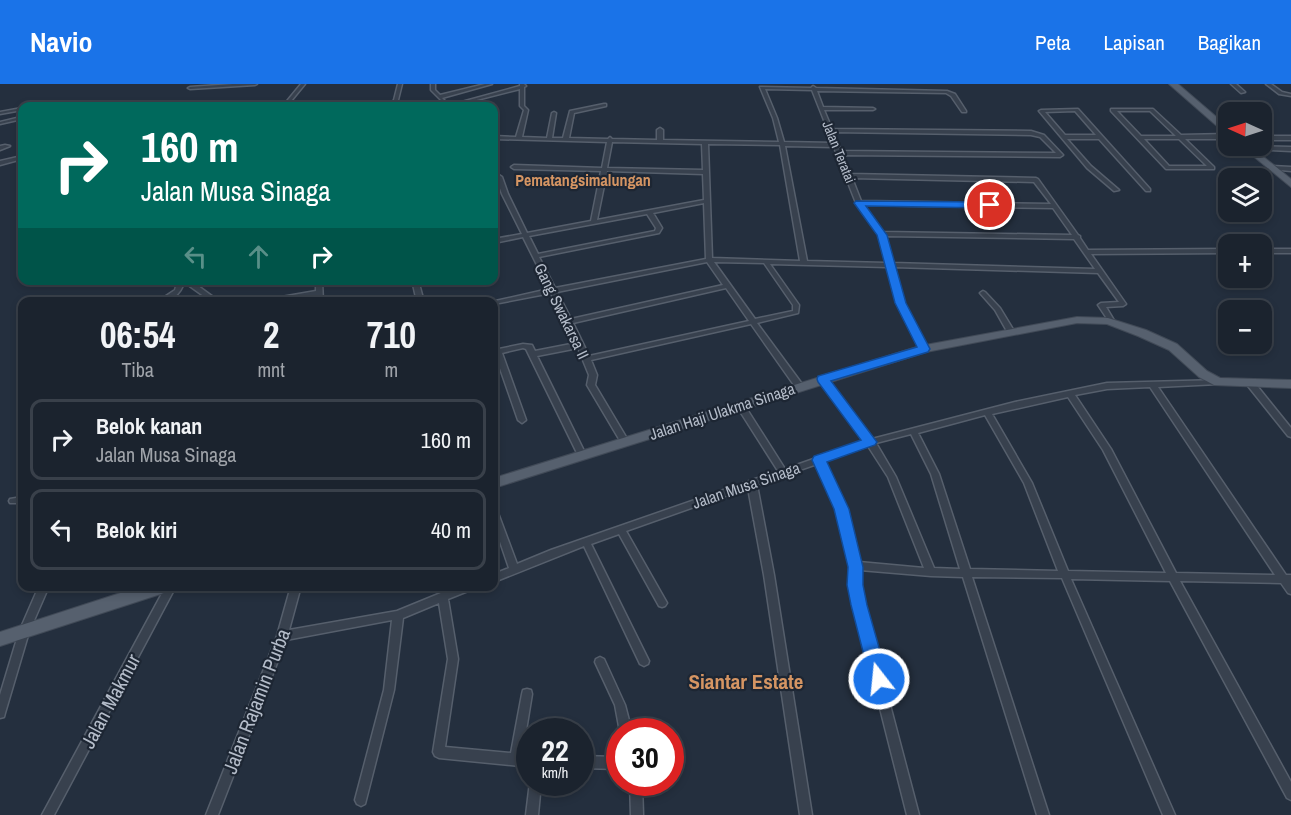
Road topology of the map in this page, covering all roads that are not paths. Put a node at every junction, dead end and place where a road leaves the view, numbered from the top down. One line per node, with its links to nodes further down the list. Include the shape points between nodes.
1 (255, 84): 13 (street)
2 (303, 84): 19 (street)
3 (400, 84): 20 (street)
4 (433, 84): 18 (street)
5 (459, 84): 15 (street)
6 (490, 84): 10 (street)
7 (1173, 84): 31 (main road)
8 (1233, 84): 16 (street)
9 (1268, 84): 17 (street)
10 (483, 85): 15 (street)
11 (522, 85): 22 (street); 40 (street, via 522,106 526,110)
12 (762, 86): 14 (street); 49 (street)
13 (190, 87)
14 (812, 87): 24 (street, Jalan Teratai); 27 (street, via 947,93)
15 (459, 92): 18 (street)
16 (1243, 92)
17 (1291, 95)
18 (439, 97): 21 (street)
19 (288, 102)
20 (394, 102)
21 (444, 102)
22 (462, 102)
23 (604, 105): 42 (street, via 572,113)
24 (821, 108): 25 (street); 33 (street, Jalan Teratai)
25 (873, 109)
26 (18, 110): 28 (street)
27 (964, 111)
28 (0, 113)
29 (554, 113): 41 (street)
30 (18, 119): 32 (street)
31 (1218, 122)
32 (0, 123)
33 (830, 129): 50 (street, Jalan Teratai); 55 (street, via 1031,133 1042,136 1059,155)
34 (660, 130): 47 (street)
35 (1064, 137): 36 (street); 36 (street, via 1041,111 1076,110); 67 (street, via 1089,167)
36 (1100, 137): 68 (street)
37 (1180, 137): 38 (street); 43 (street); 43 (street, via 1151,110 1113,110); 43 (street, via 1212,168 1168,168)
38 (1218, 137)
39 (498, 138): 40 (street)
40 (519, 138): 41 (street)
41 (549, 138): 42 (street)
42 (566, 138): 46 (street)
43 (1140, 138)
44 (1272, 138): 45 (street)
45 (1291, 138)
46 (610, 140): 47 (street); 62 (street)
47 (660, 141): 48 (street)
48 (705, 142): 49 (street); 63 (street)
49 (782, 144): 50 (street); 87 (street)
50 (836, 145): 55 (street, Jalan Teratai)
51 (7, 146): 52 (street)
52 (0, 148)
53 (1272, 148): 54 (street)
54 (1291, 149)
55 (840, 153): 64 (street, Jalan Teratai)
56 (1258, 156): 60 (main road)
57 (18, 159): 58 (street)
58 (0, 163)
59 (514, 167): 62 (street)
60 (1272, 168): 61 (street); 66 (main road)
61 (1291, 169)
62 (604, 170): 63 (street); 75 (street)
63 (706, 172): 71 (street)
64 (849, 176): 72 (street, Jalan Teratai); 73 (street, via 1036,180)
65 (499, 177): 69 (street, Gang Swakarsa II)
66 (1291, 184)
67 (1116, 190)
68 (1148, 190)
69 (505, 194): 70 (street); 77 (street, Gang Swakarsa II)
70 (498, 195)
71 (707, 201): 74 (street); 85 (street)
72 (859, 203): 73 (street); 76 (street, Jalan Teratai)
73 (1055, 206): 78 (street)
74 (650, 212): 75 (street); 84 (street, via 659,228 657,232)
75 (594, 222): 77 (street)
76 (881, 234): 78 (street); 88 (street, Jalan Teratai)
77 (525, 235): 79 (street); 84 (street, Gang Swakarsa II)
78 (1078, 237): 82 (street)
79 (498, 240)
80 (1272, 251): 81 (street)
81 (1291, 251)
82 (1087, 252): 83 (street); 89 (street)
83 (1218, 252)
84 (535, 255): 94 (street, Gang Swakarsa II)
85 (709, 260): 86 (street); 93 (street); 94 (street)
86 (766, 262): 87 (street); 103 (street, via 798,311)
87 (804, 263): 88 (street)
88 (890, 266): 89 (street); 107 (street, Jalan Teratai, via 900,303)
89 (1098, 271): 104 (street, via 1123,304 1101,305)
90 (181, 285): 97 (street)
91 (198, 285): 98 (street)
92 (319, 285): 95 (street)
93 (727, 286): 102 (street); 103 (street)
94 (552, 290): 101 (street); 102 (street, Gang Swakarsa II)
95 (318, 293): 99 (street); 100 (street)
96 (983, 293): 105 (street, via 998,309)
97 (168, 297)
98 (211, 297)
99 (290, 297)
100 (319, 297)
101 (498, 301)
102 (567, 322): 106 (street, Gang Swakarsa II)
103 (753, 322): 111 (street); 117 (street)
104 (1112, 322): 105 (main road, Jalan Haji Ulakma Sinaga, via 1077,320); 113 (main road, Jalan Haji Ulakma Sinaga, via 1173,347)
105 (1010, 332): 107 (main road, Jalan Haji Ulakma Sinaga)
106 (579, 345): 109 (street); 111 (street, Gang Swakarsa II)
107 (924, 349): 112 (main road, Jalan Haji Ulakma Sinaga)
108 (498, 352): 109 (street, via 527,345)
109 (533, 354): 126 (street)
110 (498, 357): 121 (street)
111 (586, 359): 124 (street, Gang Swakarsa II, via 593,375 591,385)
112 (823, 379): 117 (main road, Jalan Haji Ulakma Sinaga); 125 (street)
113 (1218, 382): 114 (main road); 116 (street, Jalan Musa Sinaga)
114 (1251, 384): 115 (main road); 123 (street)
115 (1291, 384)
116 (1153, 385): 118 (street, Jalan Musa Sinaga, via 1107,386); 141 (street)
117 (799, 387): 119 (main road, Jalan Haji Ulakma Sinaga)
118 (1070, 394): 120 (street, Jalan Musa Sinaga); 140 (street, via 1107,449)
119 (740, 405): 124 (main road, Jalan Haji Ulakma Sinaga); 128 (street)
120 (987, 412): 122 (street, Jalan Musa Sinaga); 138 (street, via 1019,465)
121 (522, 420)
122 (913, 431): 125 (street, Jalan Musa Sinaga); 137 (street, via 934,474)
123 (1291, 434)
124 (625, 442): 126 (main road, Jalan Haji Ulakma Sinaga)
125 (870, 442): 127 (street, Jalan Musa Sinaga); 136 (street, via 903,499)
126 (582, 455): 129 (main road, Jalan Haji Ulakma Sinaga)
127 (819, 460): 128 (street, Jalan Musa Sinaga); 134 (street, via 837,494)
128 (783, 472): 130 (street, Jalan Musa Sinaga)
129 (498, 482)
130 (752, 484): 132 (street, Jalan Musa Sinaga); 169 (street)
131 (498, 524): 135 (street)
132 (621, 530): 133 (street, Jalan Musa Sinaga); 149 (street)
133 (586, 542): 135 (street, Jalan Musa Sinaga); 155 (street)
134 (855, 567): 136 (street); 170 (street, via 864,625)
135 (514, 569): 139 (street, Jalan Musa Sinaga)
136 (931, 573): 137 (street)
137 (965, 573): 138 (street); 171 (street)
138 (1065, 575): 140 (street); 172 (street)
139 (498, 576)
140 (1173, 577): 141 (street); 161 (street)
141 (1287, 579): 142 (street)
142 (1291, 590)
143 (42, 591): 151 (street)
144 (149, 591): 151 (main road)
145 (168, 591): 165 (street, Jalan Makmur)
146 (295, 591): 152 (street, Jalan Rajamin Purba)
147 (456, 591): 148 (street)
148 (443, 596): 150 (street); 160 (street, via 453,659 439,752)
149 (662, 603)
150 (398, 615): 152 (street); 164 (street, via 390,690)
151 (24, 632): 153 (main road); 157 (street)
152 (282, 636): 166 (street, Jalan Rajamin Purba)
153 (0, 639)
154 (600, 662): 159 (street)
155 (644, 662)
156 (527, 694): 158 (street)
157 (0, 713)
158 (523, 718)
159 (623, 718)
160 (516, 760)
161 (1291, 794)
162 (534, 796): 167 (street)
163 (636, 796): 168 (street)
164 (361, 800)
165 (48, 815)
166 (212, 815)
167 (532, 815)
168 (637, 815)
169 (806, 815)
170 (914, 815)
171 (1043, 815)
172 (1169, 815)

